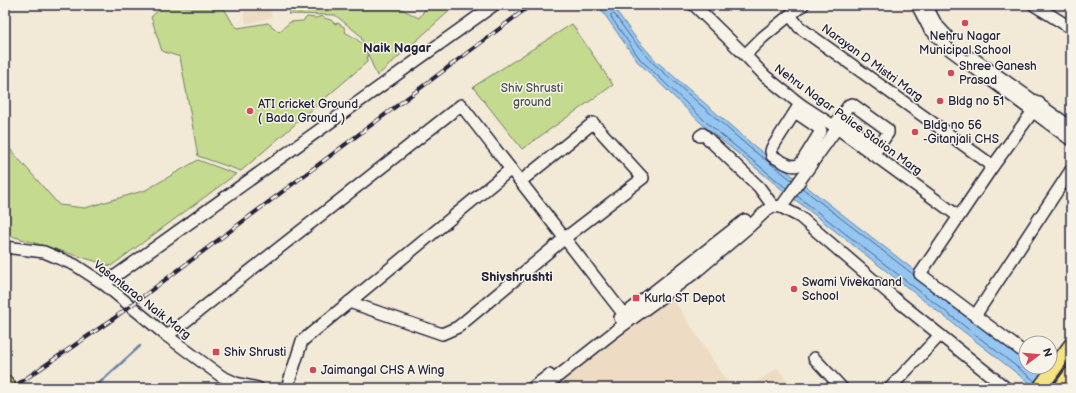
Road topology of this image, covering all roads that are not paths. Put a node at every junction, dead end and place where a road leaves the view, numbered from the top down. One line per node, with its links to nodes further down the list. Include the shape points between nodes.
1 (494, 5): 26 (street)
2 (694, 5): 8 (street, Nehru Nagar Police Station Marg)
3 (803, 5): 6 (street)
4 (1034, 5): 7 (street)
5 (923, 8): 9 (street, via 930,28 949,49)
6 (790, 15): 8 (street); 18 (street, Narayan D Mistri Marg, via 799,27)
7 (1071, 28)
8 (745, 54): 10 (street, Nehru Nagar Police Station Marg)
9 (1036, 107): 12 (street); 14 (street); 18 (street)
10 (797, 108): 11 (street, Nehru Nagar Police Station Marg); 16 (street, via 820,129 821,133); 17 (street, via 771,151 772,156 791,166)
11 (836, 125): 15 (street, Nehru Nagar Police Station Marg); 15 (street, via 852,104 888,130); 16 (street)
12 (1071, 127)
13 (700, 136): 22 (street, via 703,134)
14 (1071, 140)
15 (875, 151): 23 (street, Nehru Nagar Police Station Marg)
16 (812, 154): 17 (street)
17 (805, 166): 22 (street, via 796,186)
18 (993, 166): 23 (street)
19 (512, 169): 21 (street); 27 (street); 31 (street, via 461,105)
20 (1071, 170): 28 (street)
21 (521, 181): 24 (street); 24 (street, via 593,123 643,178)
22 (777, 204): 29 (street); 30 (street, via 788,206 791,212)
23 (958, 216): 28 (street, via 920,274)
24 (566, 238): 27 (street, via 458,328 442,334); 29 (street)
25 (5, 247): 26 (street, Vasantarao Naik Marg, via 44,252 61,258)
26 (104, 284): 31 (street, Vasantarao Naik Marg)
27 (349, 302): 40 (street, via 302,341)
28 (975, 316): 32 (street)
29 (627, 318): 41 (street); 42 (street)
30 (940, 335): 44 (street); 45 (street)
31 (167, 336): 39 (street, Vasantarao Naik Marg, via 221,376)
32 (1018, 348)
33 (1068, 355): 35 (main road)
34 (814, 358): 43 (street)
35 (1058, 364)
36 (1046, 375): 46 (main road)
37 (5, 384): 38 (highway)
38 (8, 388)
39 (258, 388)
40 (287, 388)
41 (532, 388)
42 (543, 388)
43 (842, 388)
44 (890, 388)
45 (1006, 388)
46 (1040, 388)

